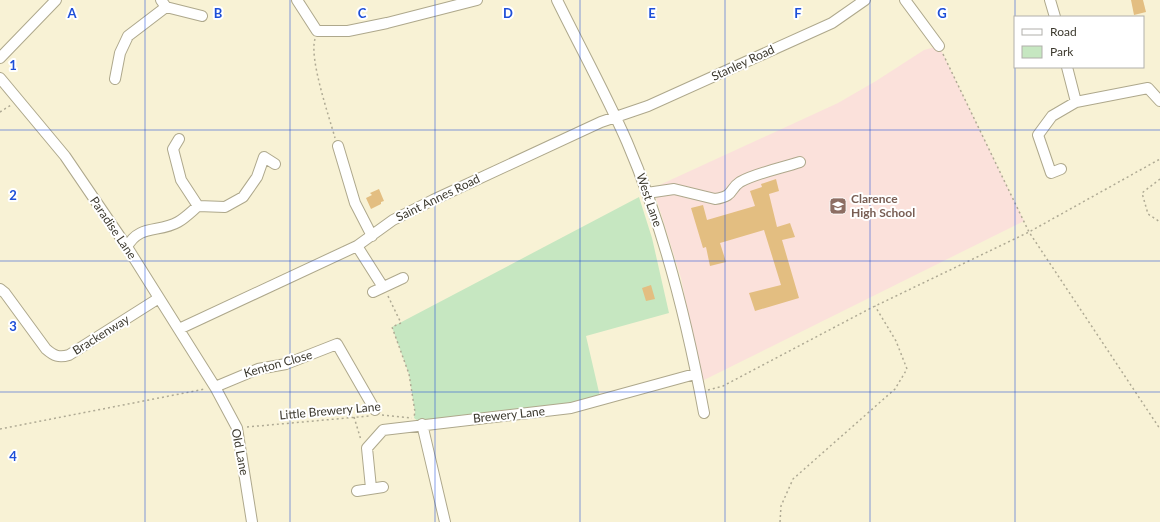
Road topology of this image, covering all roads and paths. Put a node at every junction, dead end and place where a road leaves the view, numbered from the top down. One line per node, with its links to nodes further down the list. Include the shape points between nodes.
1 (56, 0): 13 (street)
2 (297, 0): 11 (street)
3 (477, 0): 11 (street, via 348,31)
4 (557, 0): 21 (street, West Lane)
5 (865, 0): 21 (street, Stanley Road, via 832,23 648,106)
6 (905, 0): 12 (street)
7 (1050, 0): 10 (street)
8 (164, 4): 9 (street); 16 (street, via 128,36 120,53)
9 (202, 16)
10 (1055, 16)
11 (317, 31): 23 (path, via 314,52 319,83)
12 (939, 46): 32 (path)
13 (0, 58)
14 (1067, 68): 19 (street)
15 (0, 78): 17 (street, Paradise Lane)
16 (115, 79)
17 (18, 99): 20 (path); 35 (street, Paradise Lane, via 65,156)
18 (1160, 101): 19 (street, via 1148,88)
19 (1076, 102): 27 (street, via 1052,116 1038,135 1051,173)
20 (0, 112)
21 (615, 118): 29 (street, West Lane); 33 (street, Saint Annes Road, via 601,122 432,200 393,220)
22 (178, 138): 30 (street, via 169,149 181,180)
23 (338, 146): 33 (street, via 355,203)
24 (1160, 159): 32 (path)
25 (800, 162): 29 (street, via 739,183 733,192 722,198 715,199 674,189)
26 (275, 164): 30 (street, via 264,157 257,176 243,197 225,207)
27 (1061, 170)
28 (1160, 179): 31 (path, via 1142,193 1148,214)
29 (647, 192): 43 (street, West Lane, via 671,266)
30 (198, 206): 35 (street, via 179,222 139,232)
31 (1160, 222)
32 (1029, 232): 41 (path); 52 (path)
33 (372, 236): 34 (street, Saint Annes Road)
34 (357, 246): 37 (street); 42 (street, Saint Annes Road)
35 (127, 247): 40 (street, Paradise Lane)
36 (403, 278): 37 (street)
37 (384, 287): 39 (street); 49 (path, via 401,323 392,327 409,374)
38 (0, 290): 40 (street, Brackenway, via 5,293 46,349 52,355 61,358)
39 (373, 292)
40 (159, 298): 42 (street, Paradise Lane)
41 (876, 306): 45 (path, via 723,386); 59 (path, via 896,341 907,369 895,389 793,479 781,506)
42 (179, 329): 44 (street, Paradise Lane)
43 (695, 374): 45 (street, West Lane); 49 (street, Brewery Lane, via 571,408 512,416)
44 (215, 387): 47 (street, Kenton Close, via 258,369 286,364 336,344); 50 (street, Old Lane); 51 (path)
45 (701, 393): 46 (street, West Lane)
46 (704, 412)
47 (375, 414): 48 (path, Little Brewery Lane); 49 (path, Little Brewery Lane, via 409,416)
48 (354, 417): 50 (path, Little Brewery Lane); 53 (path, via 363,447)
49 (418, 421): 53 (street, Brewery Lane, via 384,430); 58 (street)
50 (237, 428): 57 (street, Old Lane)
51 (0, 429)
52 (1160, 429)
53 (367, 448): 55 (street)
54 (383, 487): 55 (street)
55 (370, 488): 56 (street)
56 (357, 491)
57 (252, 522)
58 (444, 522)
59 (780, 522)

